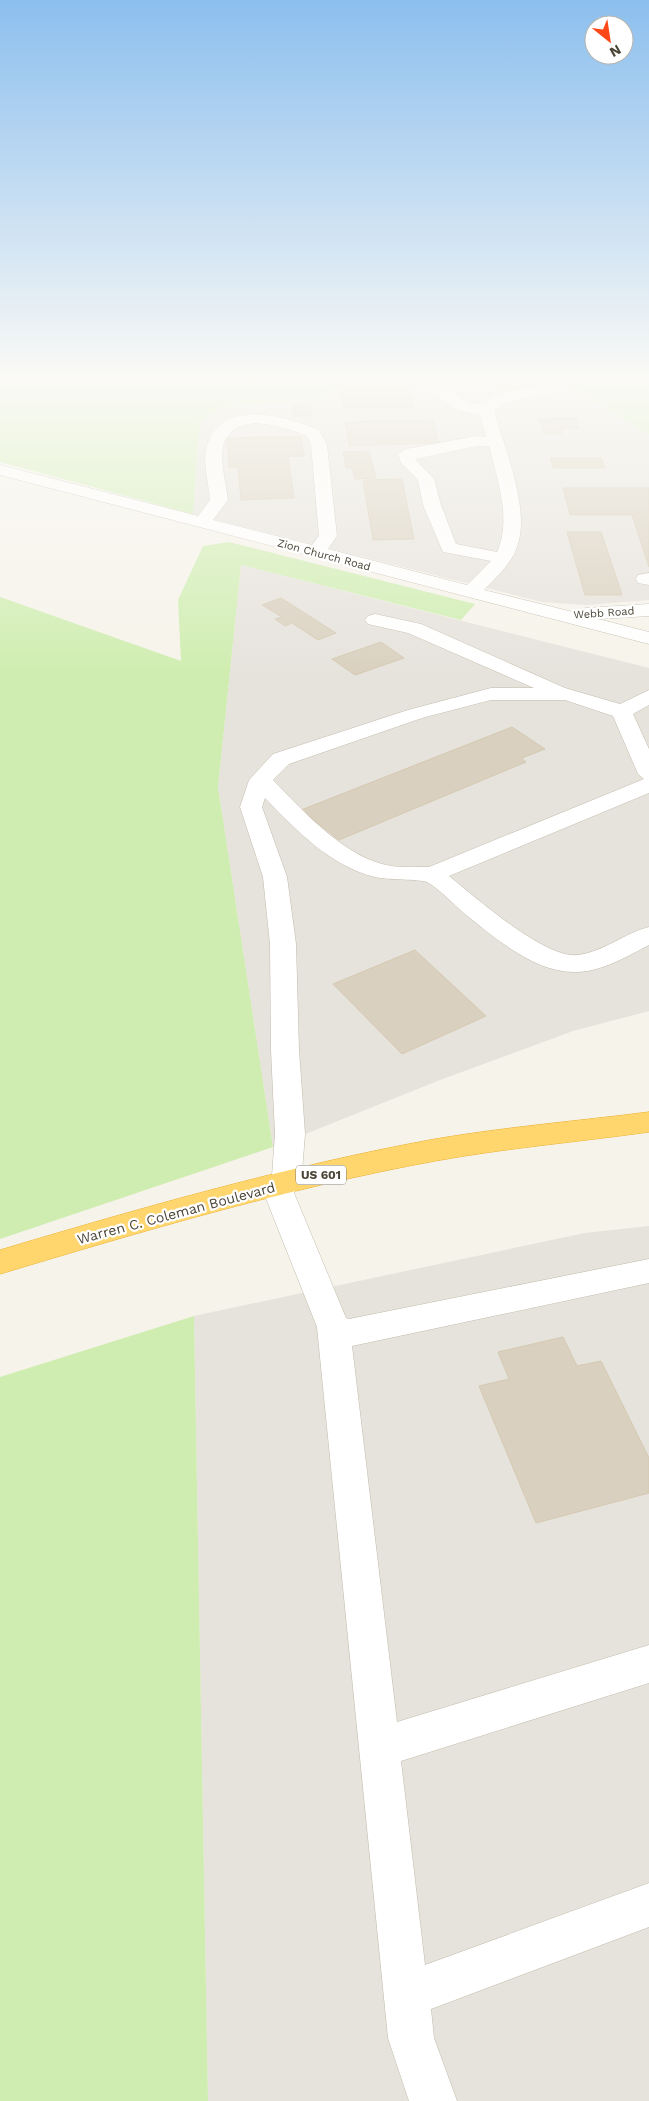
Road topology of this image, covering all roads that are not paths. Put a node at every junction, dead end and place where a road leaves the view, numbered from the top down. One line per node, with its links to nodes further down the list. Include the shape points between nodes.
1 (38, 480): 6 (street, Zion Church Road)
2 (217, 480): 6 (street, via 219,500)
3 (322, 480): 7 (street, via 328,536)
4 (426, 480): 8 (street, via 449,548)
5 (504, 480): 8 (street, via 512,525 511,538)
6 (202, 523): 7 (street, Zion Church Road)
7 (316, 553): 9 (street, Zion Church Road)
8 (502, 558): 9 (street)
9 (470, 593): 11 (street, Zion Church Road)
10 (649, 610): 11 (street, Webb Road)
11 (559, 616): 13 (street, Zion Church Road)
12 (375, 620): 14 (street, via 414,628)
13 (649, 638)
14 (566, 694): 16 (street); 18 (street, via 491,694 415,714 281,759)
15 (649, 696): 16 (street)
16 (622, 712): 17 (street)
17 (649, 774)
18 (260, 780): 20 (street, via 319,838 368,867 398,874); 23 (street, via 252,807 275,877 283,944 284,1050 290,1134)
19 (649, 785): 20 (street)
20 (432, 874): 21 (street, via 532,951 554,962 576,964 634,944)
21 (649, 934)
22 (649, 1122): 23 (highway, Warren C. Coleman Boulevard / US 601, via 437,1150)
23 (281, 1185): 24 (highway, Warren C. Coleman Boulevard / US 601); 26 (street)
24 (0, 1262)
25 (649, 1271): 26 (street, via 348,1333)
26 (333, 1327): 28 (street)
27 (649, 1664): 28 (street)
28 (379, 1748): 30 (street)
29 (649, 1905): 30 (street)
30 (406, 1995): 31 (street, via 411,2038)
31 (433, 2101)

